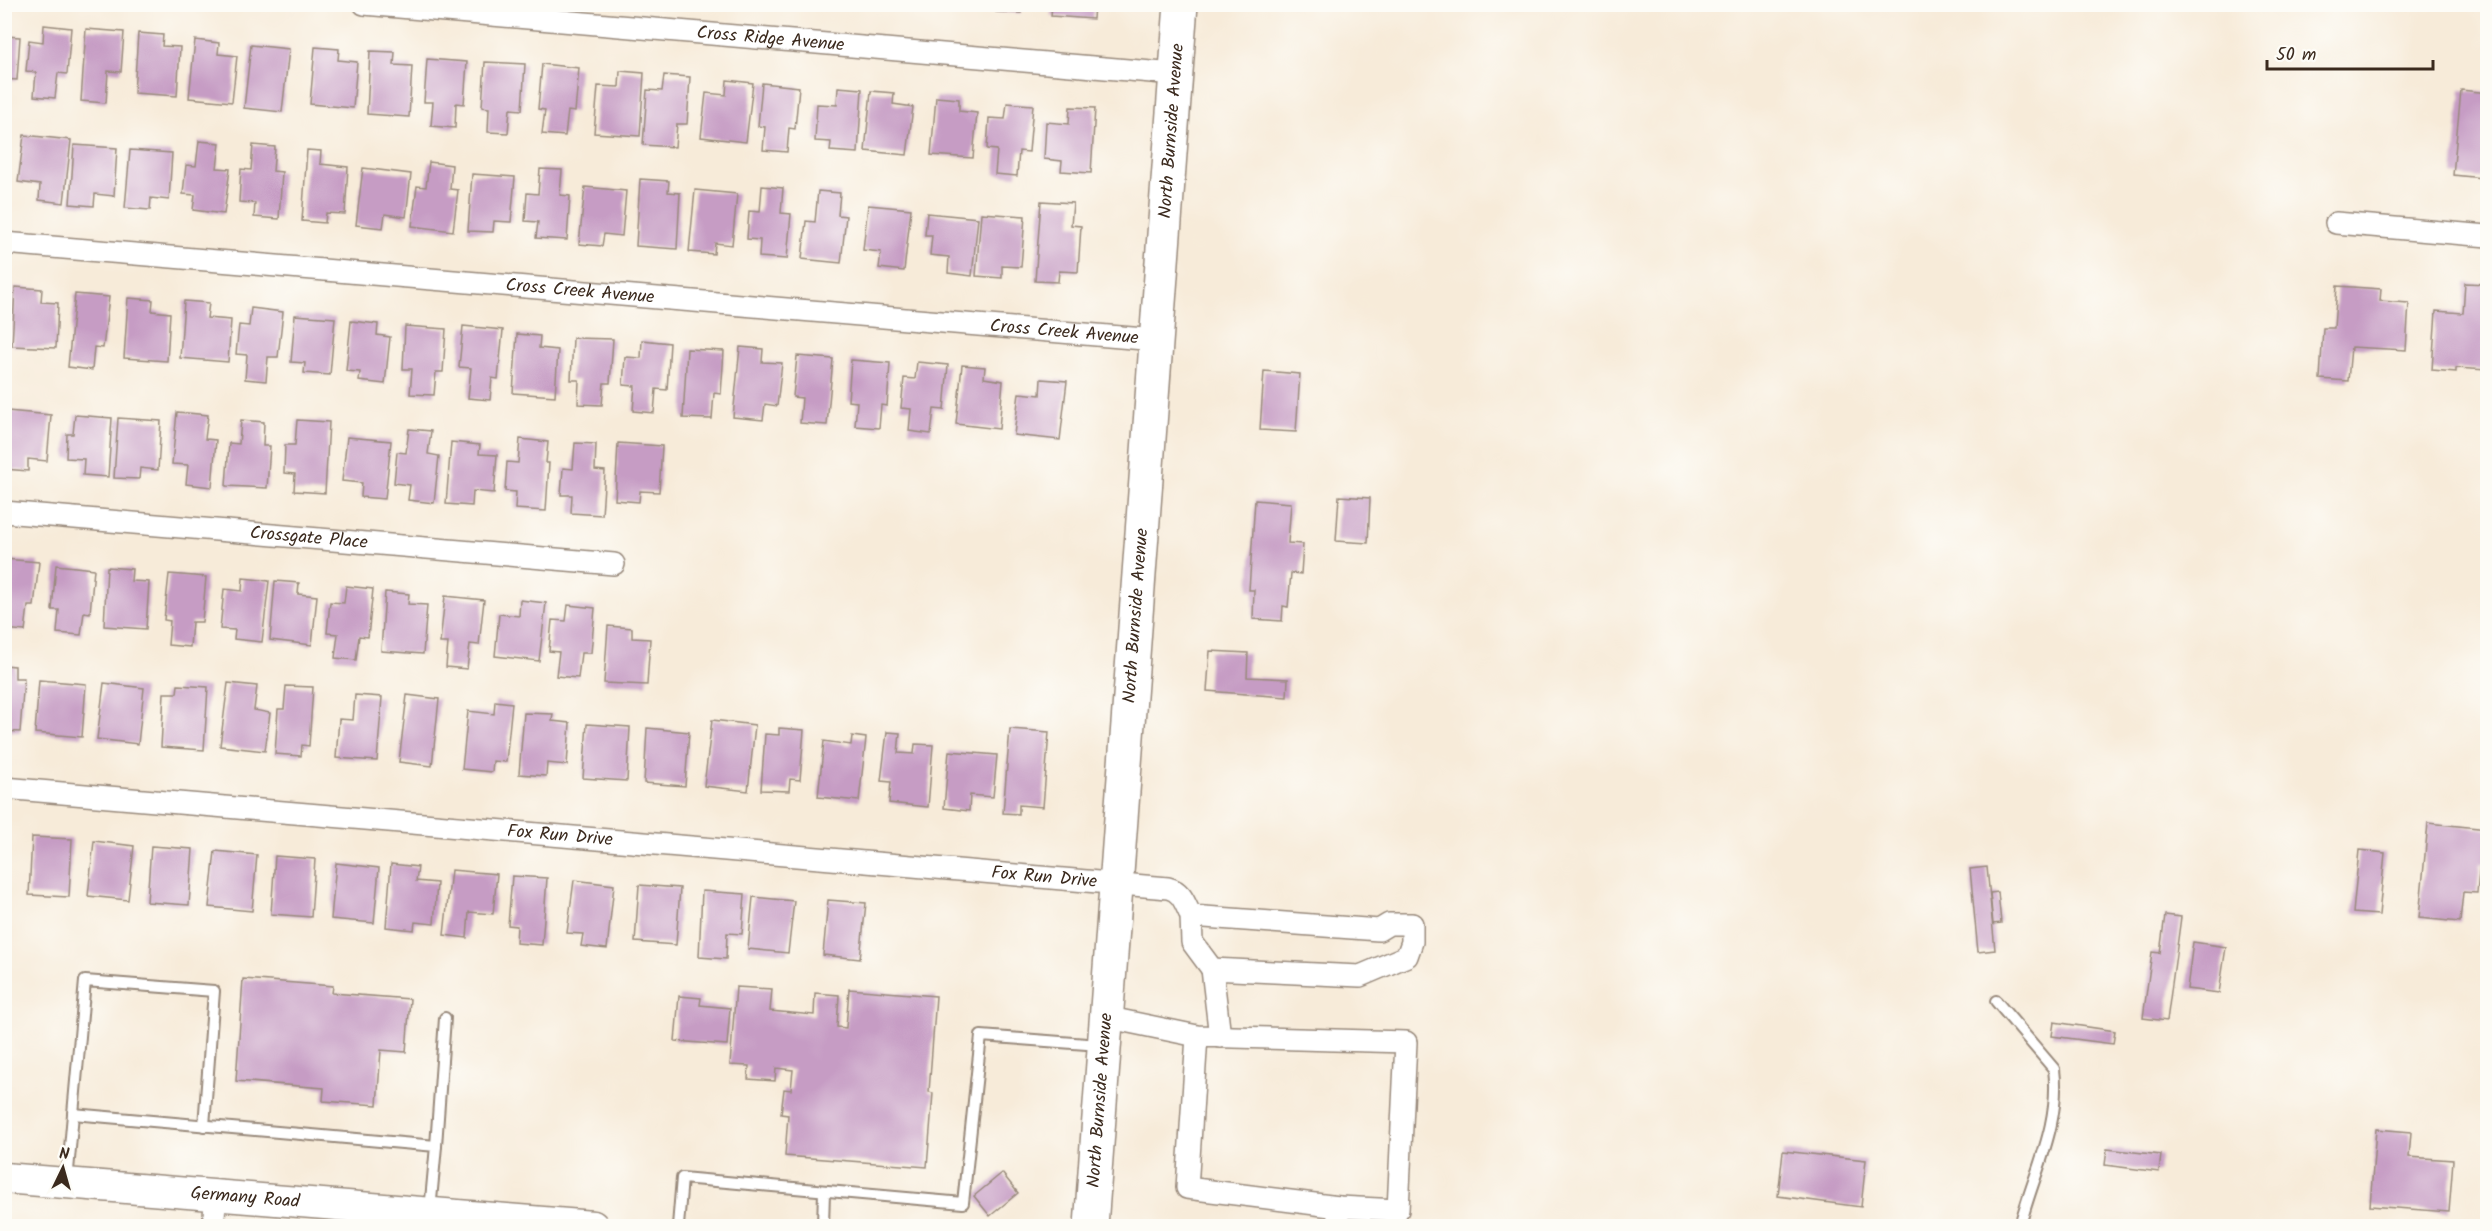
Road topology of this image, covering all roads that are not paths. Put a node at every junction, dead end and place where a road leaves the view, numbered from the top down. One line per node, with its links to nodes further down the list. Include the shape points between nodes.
1 (364, 4): 3 (street, Cross Ridge Avenue)
2 (1181, 4): 3 (main road, North Burnside Avenue)
3 (1175, 74): 7 (main road, North Burnside Avenue)
4 (2336, 223): 5 (street)
5 (2487, 236)
6 (4, 243): 7 (street, Cross Creek Avenue)
7 (1156, 340): 11 (main road, North Burnside Avenue)
8 (4, 512): 9 (street, Crossgate Place)
9 (614, 564)
10 (4, 788): 11 (street, Fox Run Drive)
11 (1115, 883): 12 (street, Fox Run Drive, via 1176,890); 16 (main road, North Burnside Avenue)
12 (1191, 916): 13 (street, via 1192,942); 13 (street, via 1379,930 1389,924 1412,924 1407,956 1360,976)
13 (1212, 969): 18 (street)
14 (1996, 1001): 33 (lane, via 2054,1069 2056,1083 2049,1139)
15 (445, 1018): 21 (lane)
16 (1105, 1031): 17 (street); 24 (lane, via 981,1036 963,1203); 32 (main road, North Burnside Avenue)
17 (1197, 1036): 18 (street); 27 (street, via 1187,1188)
18 (1220, 1037): 27 (street, via 1406,1042 1398,1210)
19 (73, 1114): 20 (lane); 20 (lane, via 85,981 214,991); 23 (lane)
20 (204, 1126): 21 (lane)
21 (436, 1146): 26 (lane)
22 (4, 1178): 23 (main road, Germany Road)
23 (67, 1183): 25 (main road, Germany Road)
24 (824, 1191): 30 (lane, via 682,1178); 31 (lane)
25 (216, 1195): 26 (main road, Germany Road); 28 (street)
26 (430, 1213): 29 (main road, Germany Road)
27 (1338, 1217)
28 (213, 1227)
29 (593, 1227)
30 (678, 1227)
31 (823, 1227)
32 (1091, 1227)
33 (2020, 1227)

